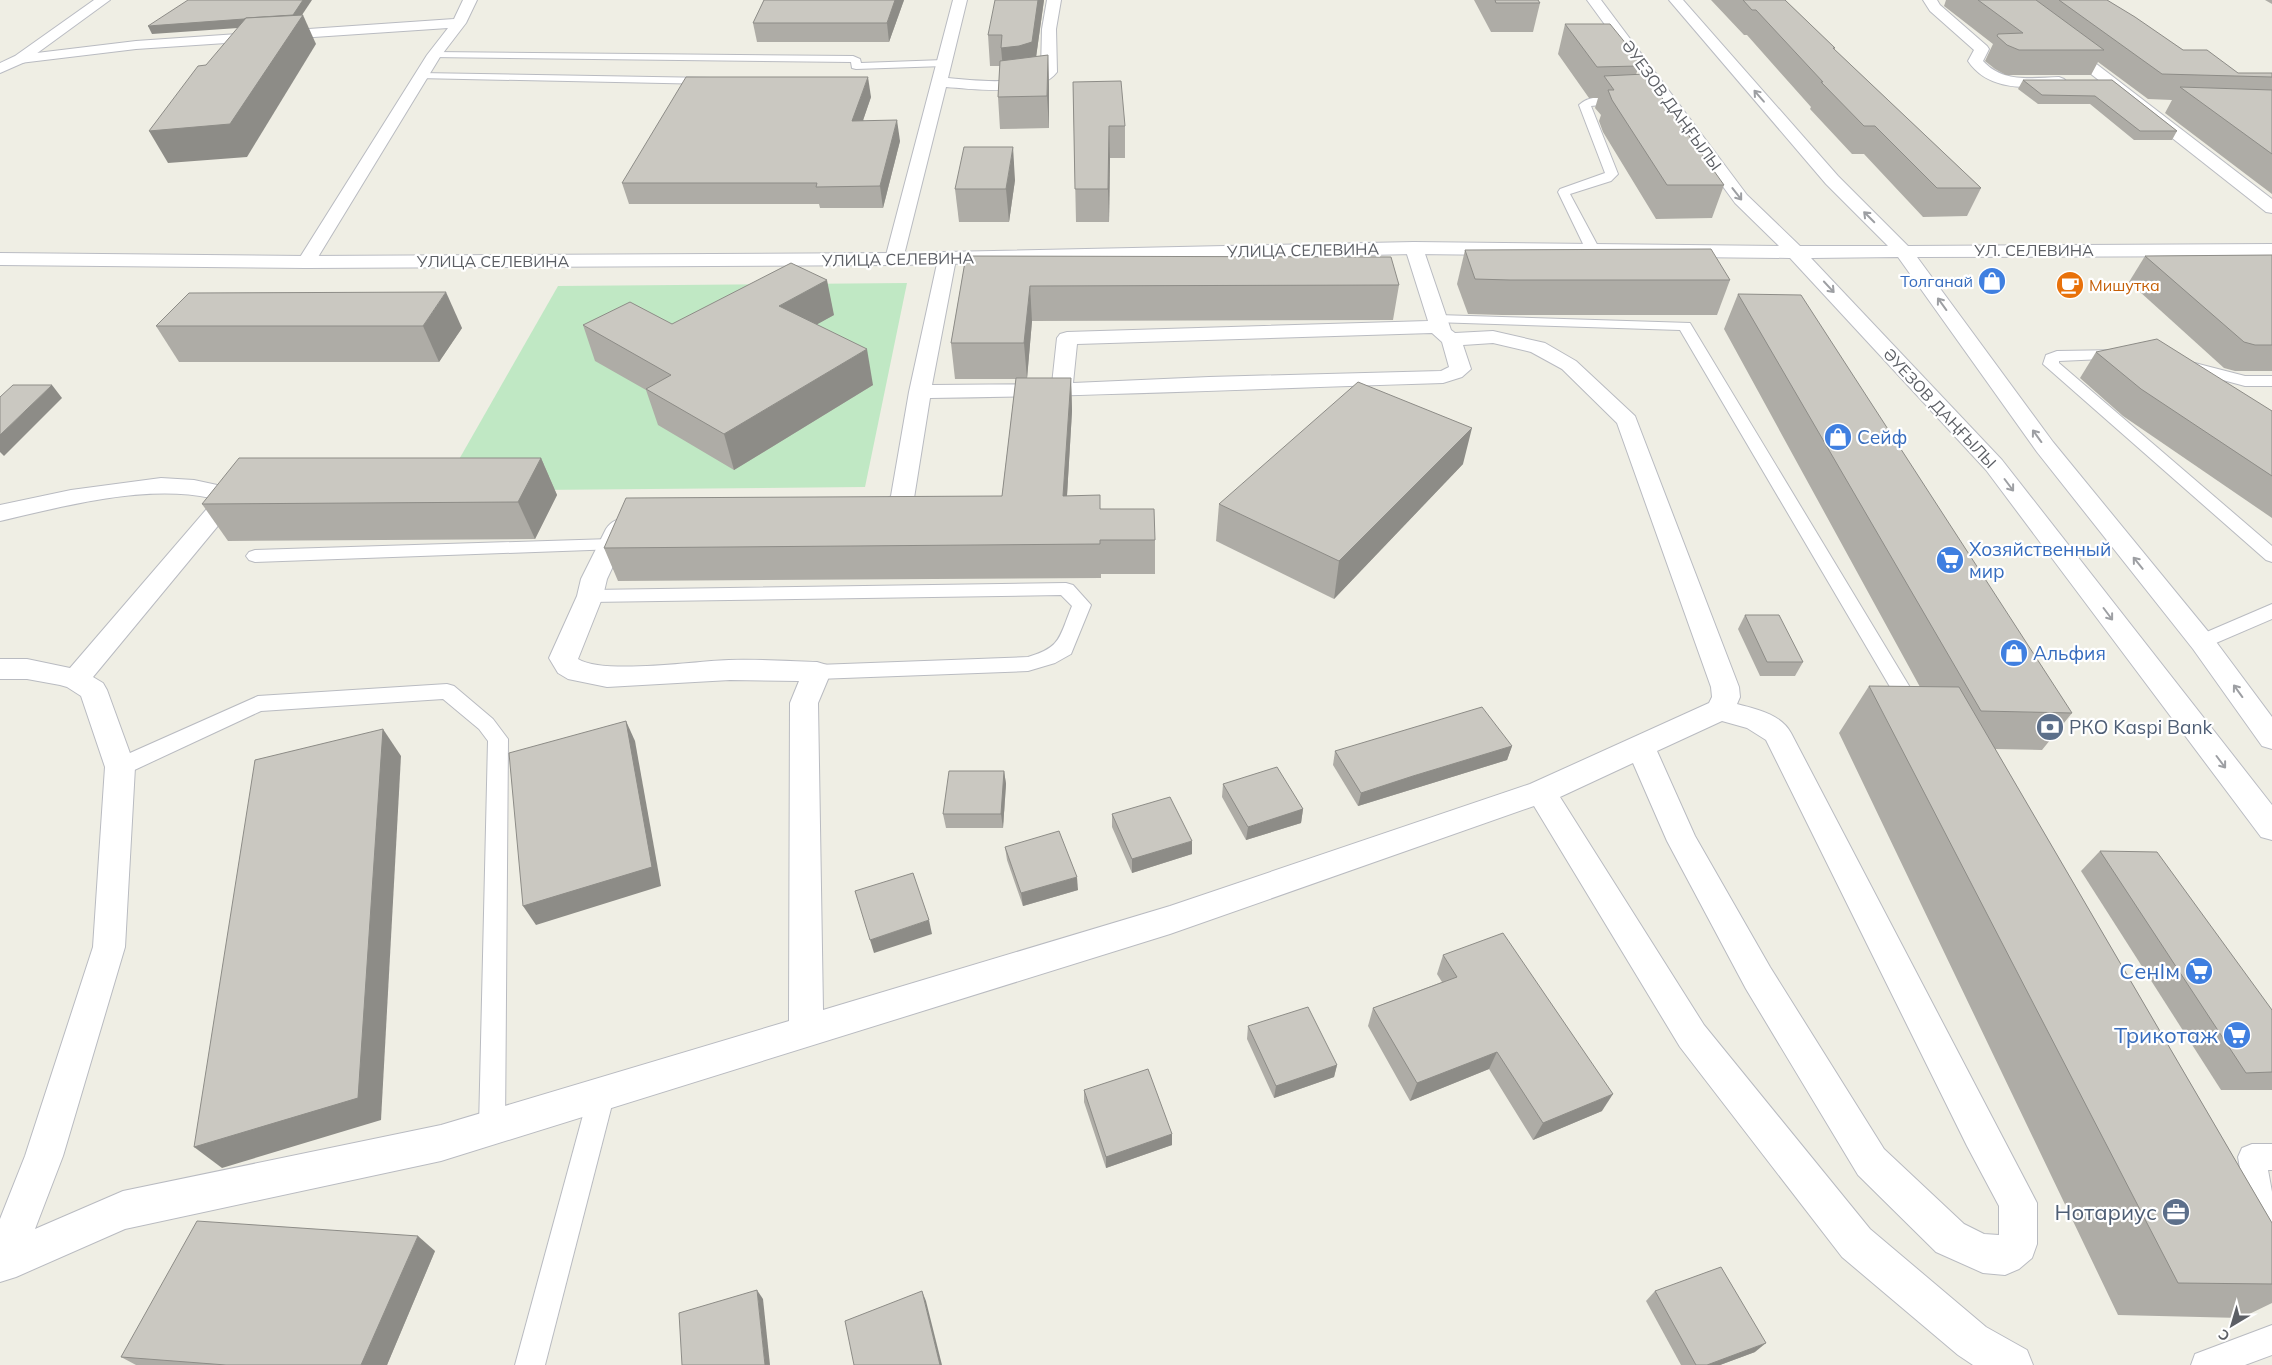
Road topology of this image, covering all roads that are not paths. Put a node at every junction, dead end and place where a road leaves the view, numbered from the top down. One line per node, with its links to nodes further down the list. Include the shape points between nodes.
1 (103, 0): 11 (street)
2 (470, 0): 9 (street)
3 (960, 0): 12 (street)
4 (1054, 0): 16 (street, via 1049,29 1049,72 1045,77 1025,84)
5 (1594, 0): 20 (street, ӘУЕЗОВ ДАҢҒЫЛЫ)
6 (1676, 0): 27 (street, one-way to 6, via 1832,180)
7 (1930, 0): 17 (street, via 1982,49 1975,61 1990,77 2006,82)
8 (2004, 0): 19 (street)
9 (459, 23): 10 (street); 11 (street, via 136,45)
10 (434, 55): 12 (lane, via 853,59 856,61 854,71); 14 (street)
11 (20, 59): 13 (street)
12 (944, 64): 16 (street)
13 (0, 69)
14 (422, 76): 15 (lane); 32 (street)
15 (722, 81)
16 (940, 82): 30 (street)
17 (2072, 82)
18 (2092, 82): 19 (street)
19 (2111, 82): 21 (street)
20 (1667, 100): 25 (lane, via 1592,101 1585,105 1612,174 1567,190 1564,194); 28 (street, ӘУЕЗОВ ДАҢҒЫЛЫ, one-way to 28, via 1741,199)
21 (2143, 106): 22 (street); 23 (street)
22 (2173, 107)
23 (2272, 208)
24 (1414, 248): 25 (street, УЛИЦА СЕЛЕВИНА); 31 (street, УЛИЦА СЕЛЕВИНА); 33 (street)
25 (1592, 248): 28 (street, УЛИЦА СЕЛЕВИНА)
26 (2272, 250): 27 (street, УЛ. СЕЛЕВИНА)
27 (1903, 251): 28 (street, УЛ. СЕЛЕВИНА); 47 (street, one-way to 27, via 2045,448)
28 (1796, 252): 57 (street, ӘУЕЗОВ ДАҢҒЫЛЫ, one-way to 57, via 1994,465)
29 (0, 258): 32 (street, УЛИЦА СЕЛЕВИНА)
30 (894, 259): 31 (street, УЛИЦА СЕЛЕВИНА); 32 (street, УЛИЦА СЕЛЕВИНА)
31 (947, 259): 38 (street)
32 (306, 262)
33 (1443, 328): 37 (street, via 1067,338); 37 (street, via 1460,369 1455,374 1442,377); 51 (street, via 1538,347 1569,365 1627,422 1725,687 1726,697); 52 (lane, via 1685,326)
34 (2139, 355): 44 (lane, via 2056,356 2051,364)
35 (2169, 361): 36 (lane, via 2245,381)
36 (2272, 381)
37 (1062, 390): 38 (street)
38 (920, 392): 40 (street, via 902,498 897,504 874,513)
39 (0, 513): 50 (street, via 71,497 161,485 194,486 223,493 223,505)
40 (844, 514)
41 (648, 521): 42 (street, via 618,529)
42 (610, 545): 43 (lane); 45 (street)
43 (254, 556)
44 (2272, 556)
45 (590, 596): 49 (street, via 563,658 578,672 607,676 730,670); 49 (lane, via 1066,589 1082,605 1064,649 1028,664)
46 (2272, 611): 47 (lane)
47 (2202, 642): 53 (street, one-way to 47)
48 (0, 669): 50 (street, via 27,669)
49 (817, 672): 58 (street, via 804,702)
50 (76, 679): 55 (street, via 93,690)
51 (1720, 710): 54 (street); 54 (street, via 1756,720 1777,733 2018,1202 2018,1244 2005,1255 1983,1253 1950,1238 1870,1162 1758,978 1687,850)
52 (1919, 720)
53 (2272, 738)
54 (1640, 746): 56 (street)
55 (120, 768): 60 (lane, via 258,704 447,691 486,724 498,739); 62 (street, via 109,947 44,1156)
56 (1542, 792): 58 (street, via 1170,920); 66 (street, via 1692,1036 1856,1243 1972,1341)
57 (2272, 828)
58 (806, 1030): 59 (street)
59 (602, 1093): 60 (street); 65 (lane)
60 (492, 1128): 62 (street, via 441,1143 123,1210)
61 (2272, 1157): 63 (lane, via 2252,1158)
62 (1, 1268)
63 (2272, 1268)
64 (2272, 1340): 67 (lane)
65 (530, 1365)
66 (2012, 1365)
67 (2206, 1365)

